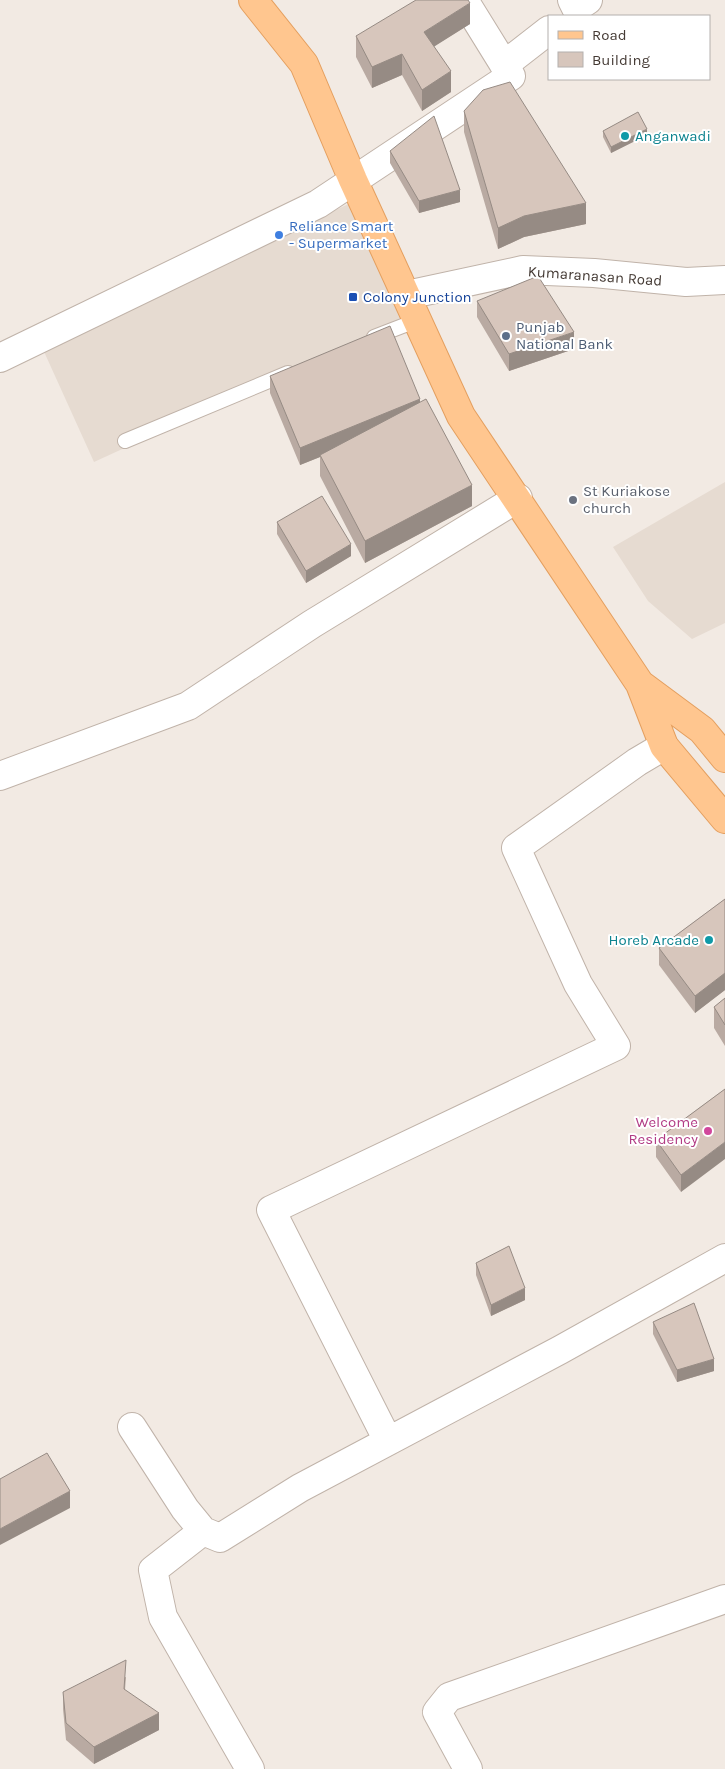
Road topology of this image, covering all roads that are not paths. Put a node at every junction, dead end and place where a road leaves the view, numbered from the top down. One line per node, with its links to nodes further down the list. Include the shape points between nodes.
1 (253, 0): 5 (main road, via 304,64)
2 (464, 0): 4 (street)
3 (548, 31): 4 (street)
4 (504, 65): 5 (street, via 511,76)
5 (352, 180): 7 (main road); 10 (street, via 318,204)
6 (725, 280): 7 (street, Kumaranasan Road, via 686,282 523,270)
7 (407, 295): 8 (main road)
8 (418, 320): 9 (lane); 13 (main road, via 461,416)
9 (364, 342)
10 (0, 358)
11 (300, 368): 12 (lane)
12 (125, 441)
13 (518, 498): 14 (main road); 17 (street, via 312,624 188,706)
14 (640, 684): 15 (main road); 16 (main road, via 702,730)
15 (664, 746): 18 (main road); 21 (street, via 516,848 578,984 616,1046 272,1210)
16 (725, 758)
17 (0, 776)
18 (725, 818)
19 (725, 1258): 21 (street, via 560,1350)
20 (132, 1427): 22 (street)
21 (388, 1440): 22 (street, via 300,1488 220,1538)
22 (203, 1531): 24 (street, via 153,1570 163,1617)
23 (725, 1599): 25 (street, via 450,1697 437,1712)
24 (250, 1769)
25 (468, 1769)

